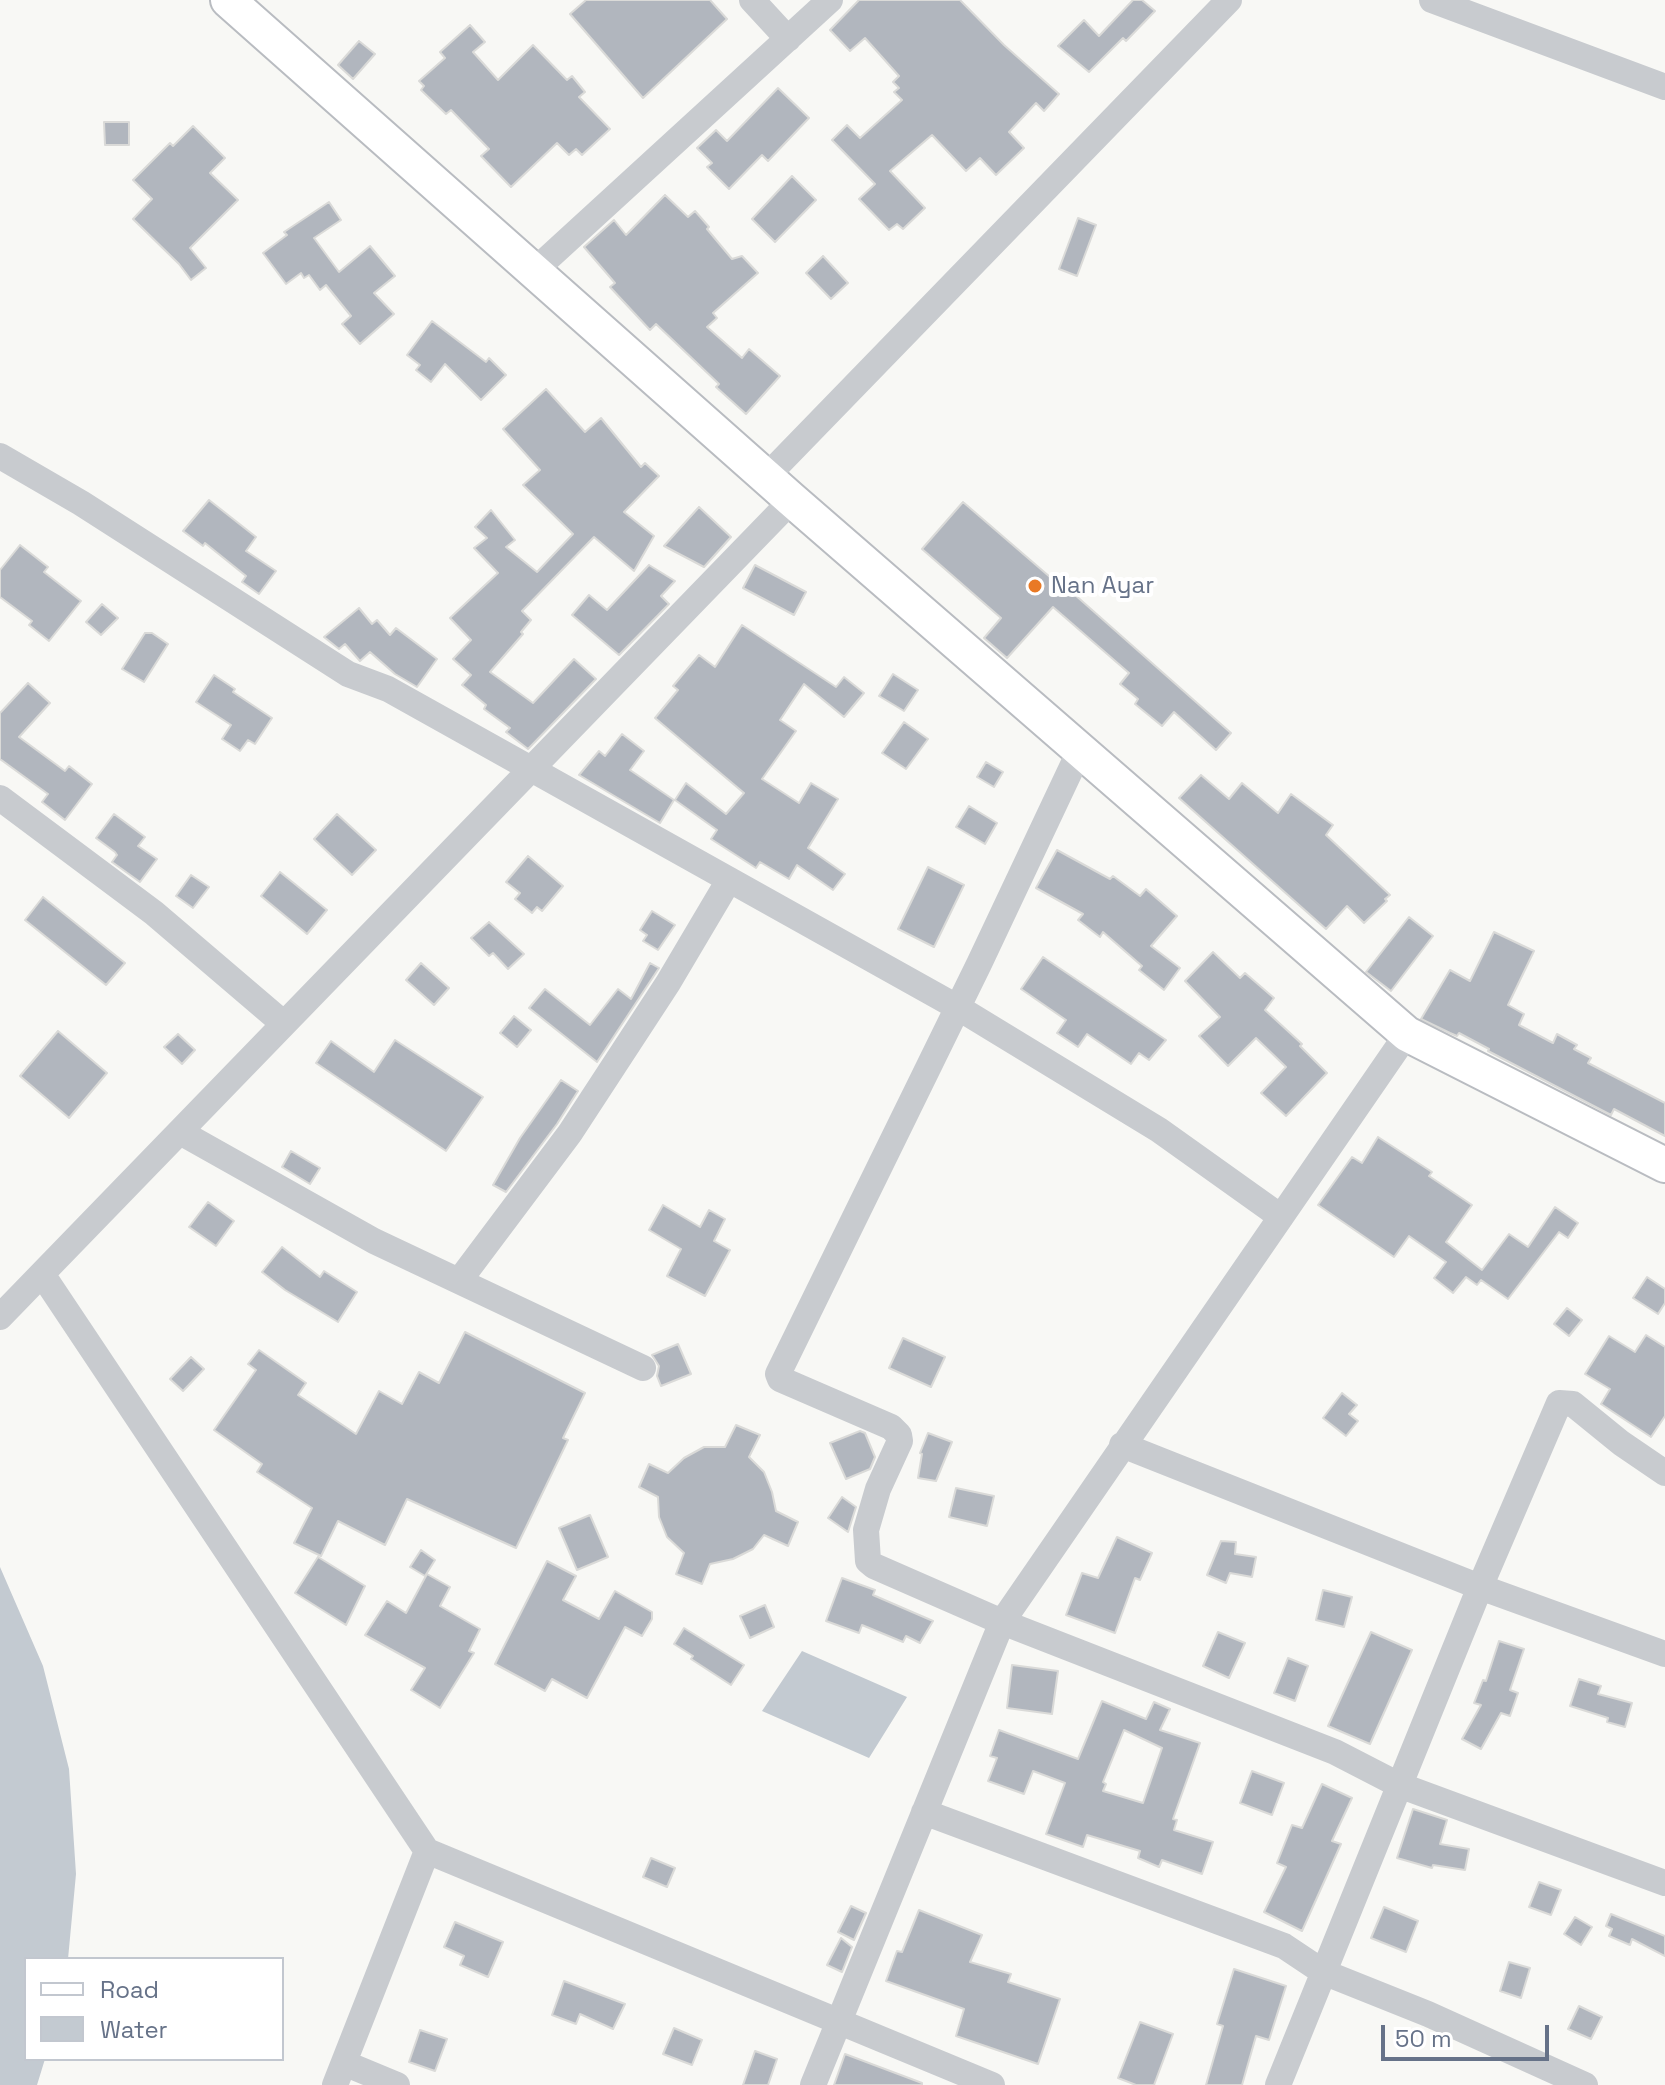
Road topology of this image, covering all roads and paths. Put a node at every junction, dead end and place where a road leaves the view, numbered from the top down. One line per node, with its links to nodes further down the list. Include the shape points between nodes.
1 (228, 0): 8 (main road)
2 (752, 0): 6 (street)
3 (830, 0): 6 (street)
4 (1229, 0): 10 (street)
5 (1432, 0): 7 (street)
6 (788, 39): 8 (street)
7 (1665, 87)
8 (534, 271): 10 (main road)
9 (0, 456): 13 (street, via 348,674 388,689)
10 (766, 477): 11 (main road)
11 (792, 500): 12 (main road); 13 (street)
12 (1080, 750): 16 (street); 18 (main road)
13 (530, 770): 15 (street); 17 (street)
14 (0, 798): 17 (street, via 154,913)
15 (729, 880): 16 (street); 23 (street, via 570,1133)
16 (957, 1007): 21 (street, via 1159,1130); 29 (street, via 778,1374 899,1435 866,1530 868,1561)
17 (284, 1024): 19 (street)
18 (1407, 1034): 20 (main road); 21 (street)
19 (180, 1132): 22 (street); 23 (street, via 374,1241)
20 (1665, 1165)
21 (1281, 1217): 26 (street)
22 (42, 1274): 24 (street); 33 (street)
23 (459, 1281): 25 (street)
24 (0, 1317)
25 (643, 1368)
26 (1122, 1445): 28 (street); 29 (street)
27 (1665, 1473): 28 (street, via 1573,1404 1559,1403)
28 (1480, 1587): 30 (street); 31 (street)
29 (1002, 1622): 31 (street, via 1335,1752); 32 (street)
30 (1665, 1654)
31 (1399, 1785): 34 (street); 35 (street)
32 (924, 1812): 35 (street, via 1284,1946); 36 (street)
33 (427, 1851): 36 (street); 37 (street)
34 (1665, 1883)
35 (1323, 1972): 41 (street); 42 (street)
36 (839, 2024): 39 (street); 40 (street)
37 (340, 2074): 38 (street)
38 (397, 2085)
39 (813, 2085)
40 (992, 2085)
41 (1278, 2085)
42 (1585, 2085)

